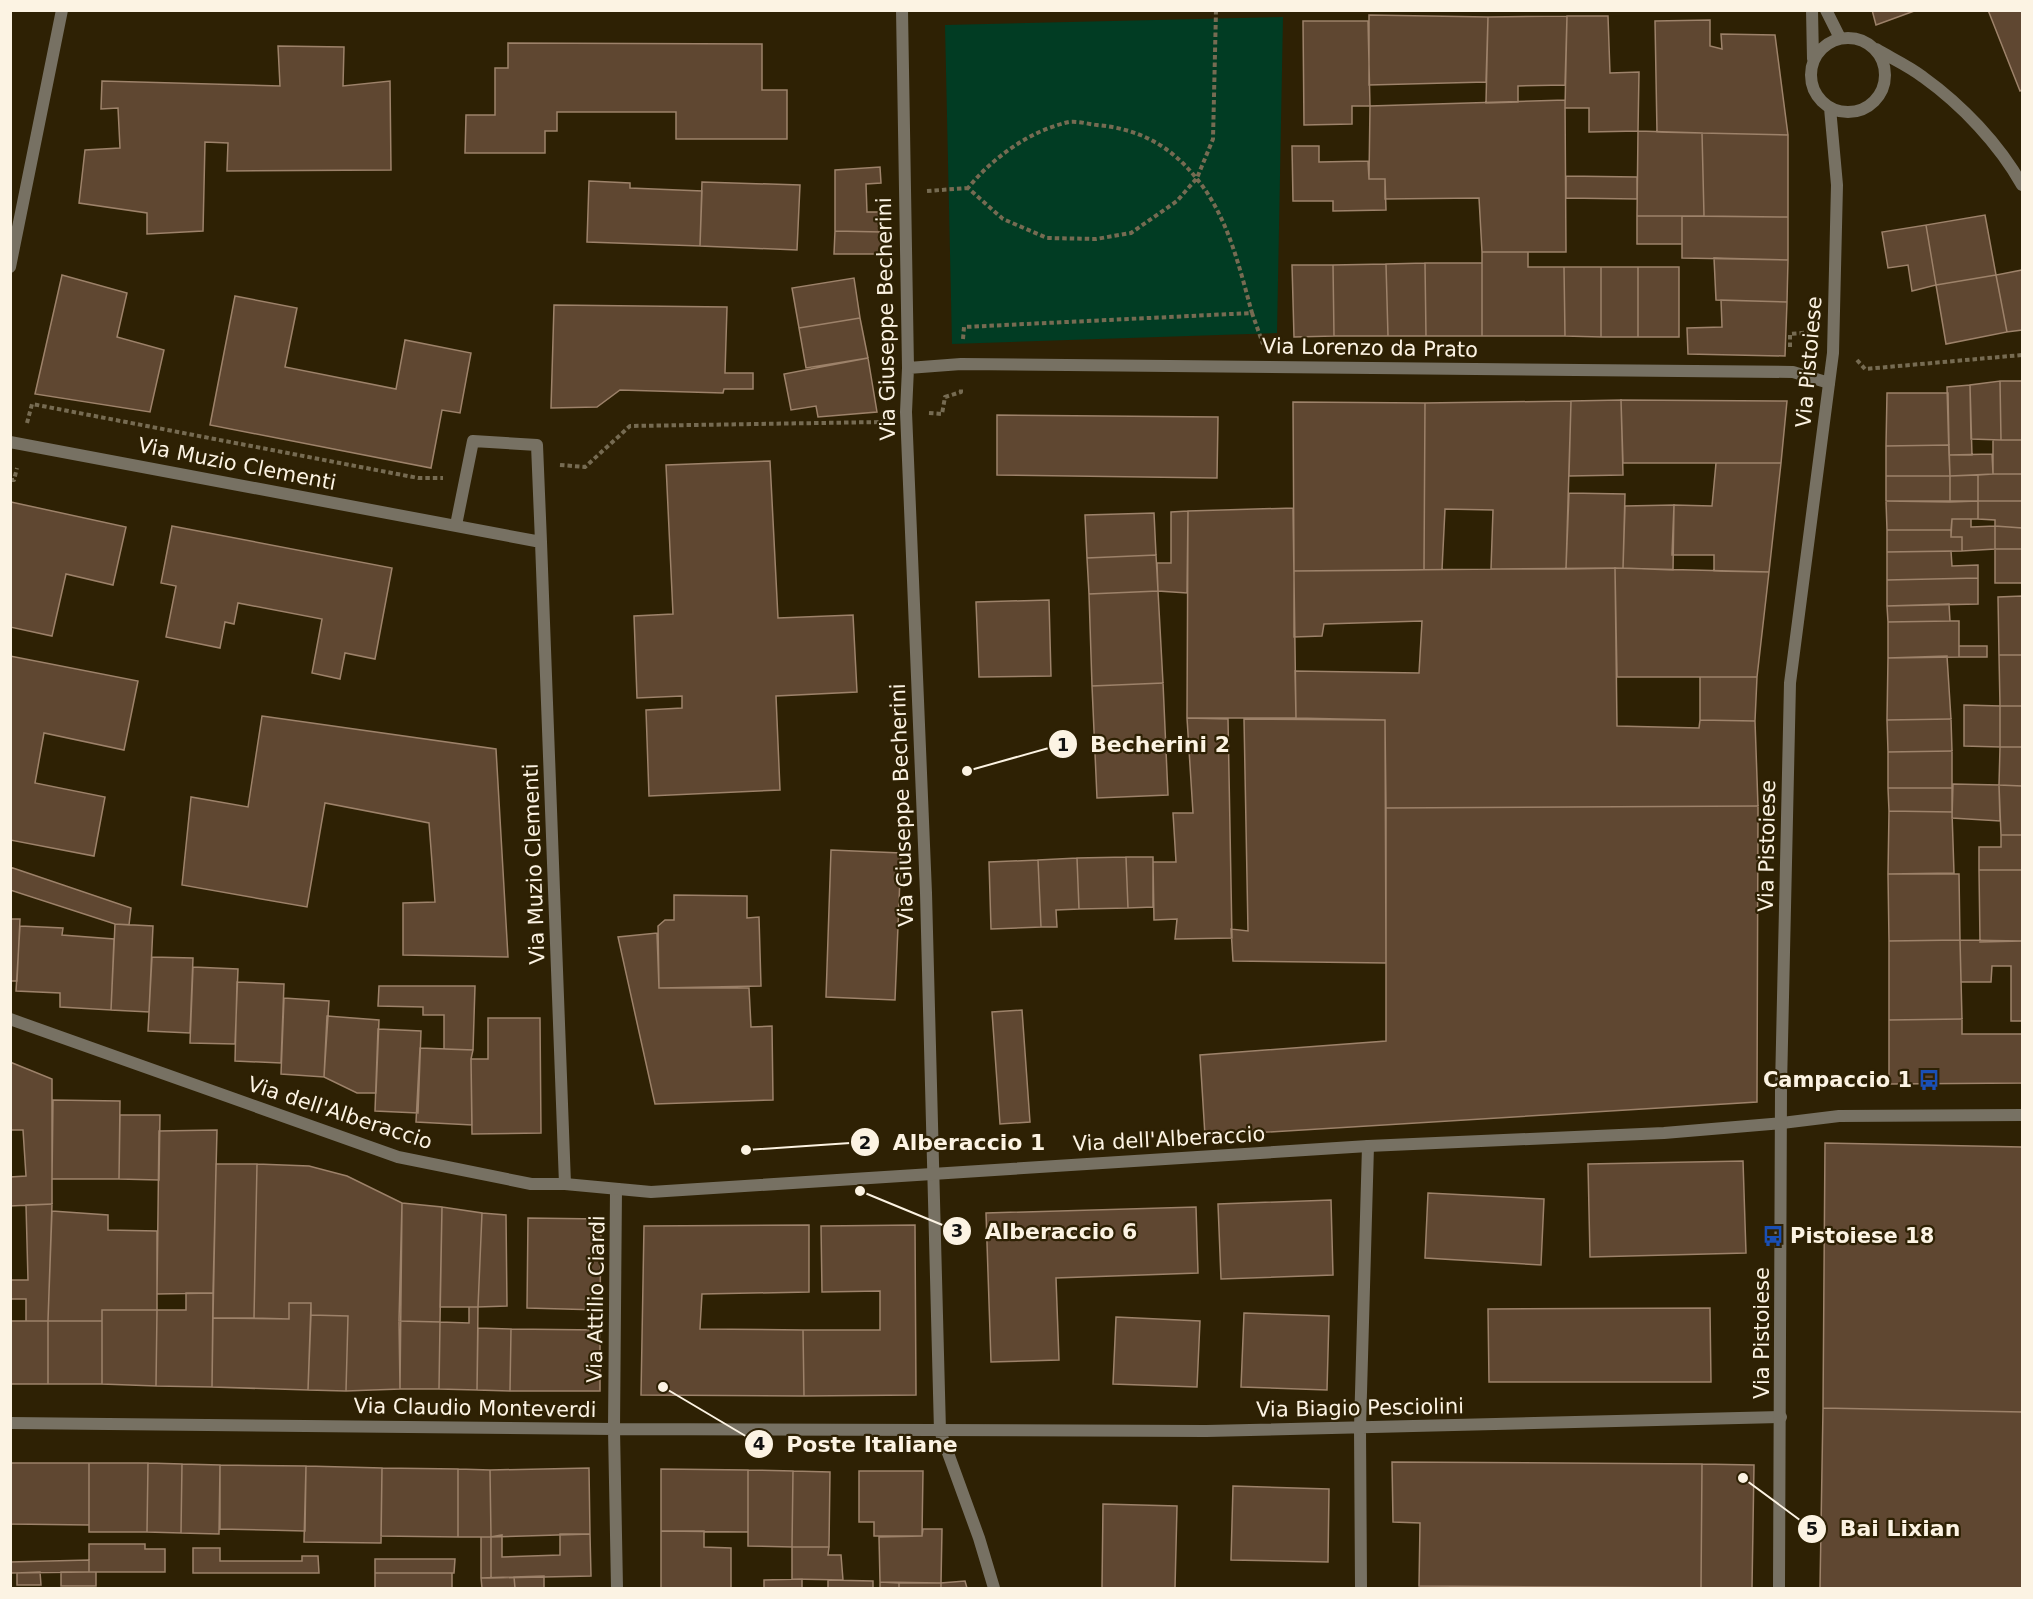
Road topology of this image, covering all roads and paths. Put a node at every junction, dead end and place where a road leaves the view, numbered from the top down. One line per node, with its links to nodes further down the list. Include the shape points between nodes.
1 (62, 10): 14 (street)
2 (902, 10): 13 (street, Via Giuseppe Becherini)
3 (1216, 10): 10 (path, via 1214,139)
4 (1812, 10): 8 (street)
5 (1826, 10): 6 (street)
6 (1840, 38): 7 (street, via 1863,41); 8 (street, via 1828,43)
7 (1874, 49): 9 (street, via 1885,68 1881,93 1860,110 1841,112); 11 (street, via 1923,77 1968,116 2000,151)
8 (1813, 59): 9 (street, via 1811,85 1816,96)
9 (1830, 108): 16 (street, Via Pistoiese, via 1837,185)
10 (1197, 178): 12 (path, via 1177,201 1131,233 1096,239 1047,238 1003,219); 12 (path, via 1165,147 1126,128 1071,122 1026,138 981,173); 15 (path, via 1235,250)
11 (2022, 185)
12 (969, 188): 13 (path)
13 (904, 192): 21 (street, Via Giuseppe Becherini)
14 (10, 267)
15 (1252, 313)
16 (1833, 331): 18 (path, via 1790,334); 22 (street, Via Pistoiese)
17 (1857, 350): 19 (path, via 1857,360 1865,369)
18 (1789, 352)
19 (2022, 355)
20 (961, 364): 21 (street, Via Lorenzo da Prato); 22 (street, Via Lorenzo da Prato, via 1793,372); 23 (path, via 961,392 945,397 942,414)
21 (908, 368): 23 (street, Via Giuseppe Becherini)
22 (1829, 383): 32 (street, Via Pistoiese, via 1790,683)
23 (906, 412): 25 (path, via 890,421 630,426 585,467); 34 (street, Via Giuseppe Becherini, via 926,893)
24 (16, 443): 26 (path, via 32,404 418,478); 27 (path, via 14,480); 28 (street, Via Muzio Clementi)
25 (538, 464): 26 (street, Via Muzio Clementi, via 537,445 473,441); 29 (street, Via Muzio Clementi)
26 (467, 475): 28 (street, Via Muzio Clementi)
27 (10, 480)
28 (456, 525): 29 (street, Via Muzio Clementi)
29 (541, 542): 35 (street, Via Muzio Clementi)
30 (10, 1019): 35 (street, Via dell'Alberaccio, via 398,1157 531,1184)
31 (2022, 1115): 32 (street, Via dell'Alberaccio, via 1839,1116)
32 (1782, 1123): 33 (street, Via dell'Alberaccio, via 1664,1133); 37 (street, Via Pistoiese)
33 (1368, 1146): 34 (street, Via dell'Alberaccio); 39 (street)
34 (931, 1173): 36 (street, Via dell'Alberaccio, via 651,1192); 41 (street, Via Giuseppe Becherini)
35 (565, 1184): 36 (street, Via dell'Alberaccio)
36 (616, 1189): 40 (street, Via Attilio Ciardi)
37 (1781, 1417): 39 (street, Via Biagio Pesciolini); 45 (street, Via Pistoiese)
38 (10, 1423): 40 (street, Via Claudio Monteverdi)
39 (1360, 1428): 41 (street, Via Biagio Pesciolini); 44 (street)
40 (614, 1429): 41 (street, Via Claudio Monteverdi); 42 (street, Via Attilio Ciardi)
41 (940, 1431): 43 (street, Via Giuseppe Becherini)
42 (617, 1588)
43 (994, 1588)
44 (1361, 1588)
45 (1779, 1588)

